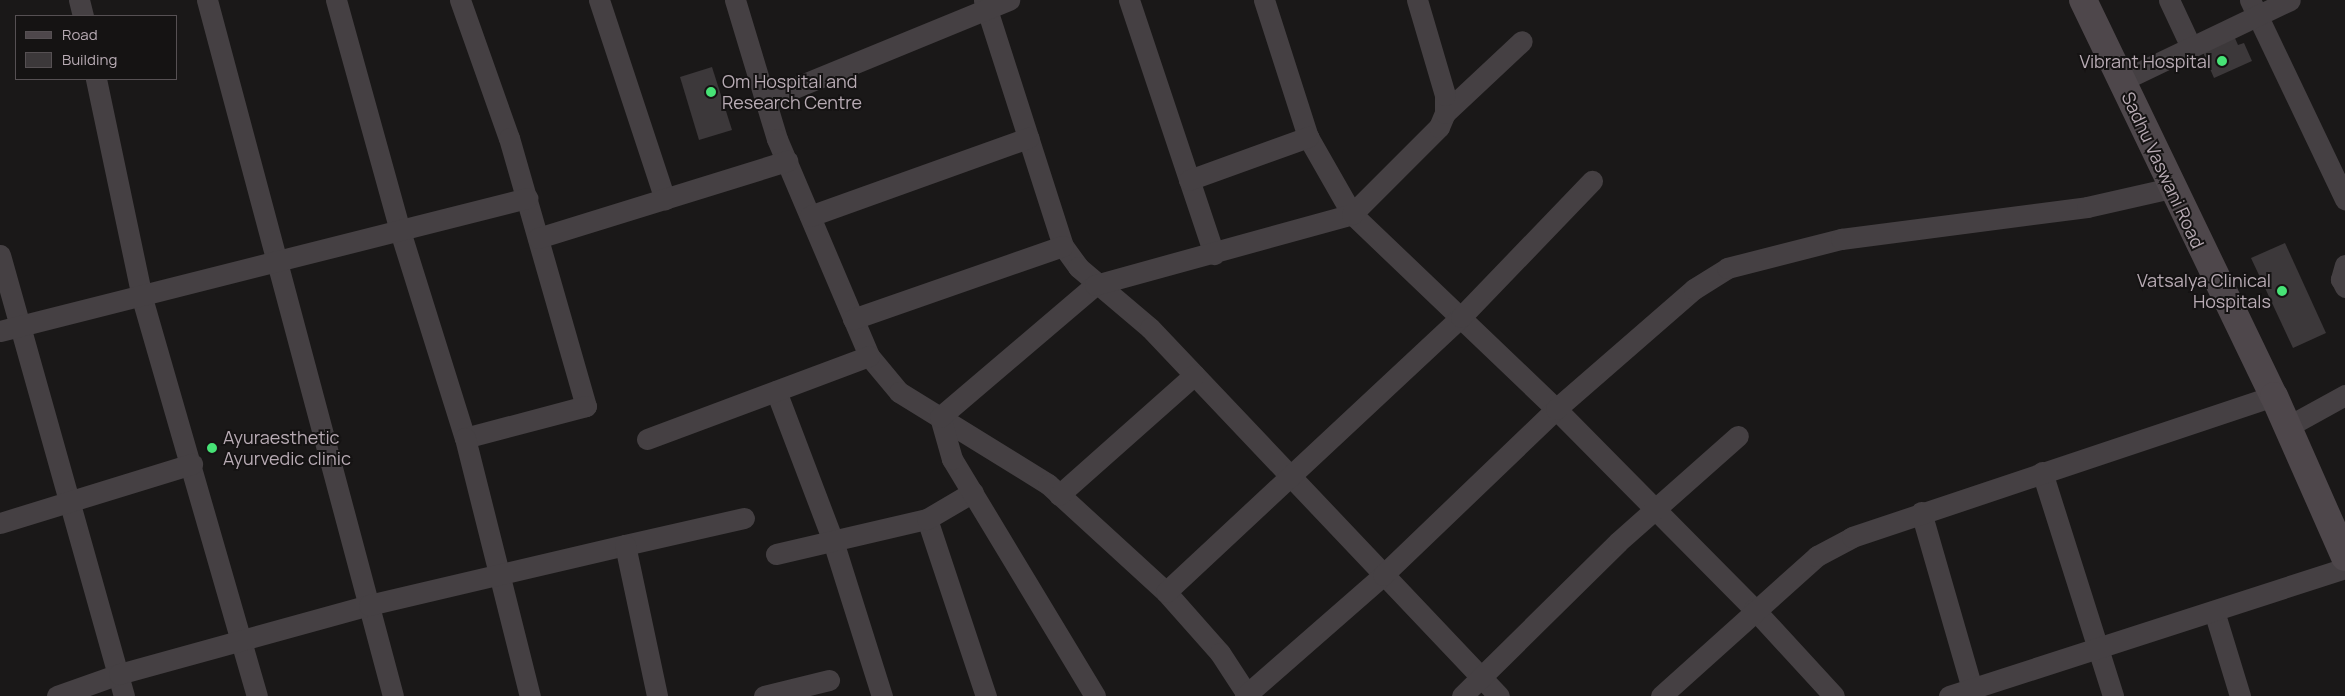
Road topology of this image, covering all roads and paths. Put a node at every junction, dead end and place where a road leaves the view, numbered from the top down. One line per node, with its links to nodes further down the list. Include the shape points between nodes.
1 (79, 0): 16 (street)
2 (207, 0): 39 (street)
3 (336, 0): 34 (street)
4 (460, 0): 29 (street)
5 (600, 0): 30 (street)
6 (735, 0): 21 (street)
7 (1009, 0): 14 (street)
8 (1129, 0): 26 (street)
9 (1264, 0): 23 (street)
10 (1417, 0): 22 (street, via 1445,95)
11 (2082, 0): 20 (street, Sadhu Vaswani Road)
12 (2169, 0): 18 (street)
13 (2290, 0): 15 (street)
14 (986, 4): 21 (street); 24 (street)
15 (2254, 8): 18 (street); 31 (street)
16 (83, 15)
17 (1522, 41): 22 (street)
18 (2191, 47): 20 (street)
19 (96, 80): 43 (street)
20 (2121, 81): 28 (street, Sadhu Vaswani Road)
21 (766, 100): 25 (street)
22 (1445, 113): 32 (street, via 1439,127)
23 (1308, 137): 26 (street); 32 (street)
24 (1028, 138): 33 (street); 36 (street)
25 (787, 161): 30 (street); 33 (street)
26 (1189, 180): 37 (street)
27 (1592, 181): 44 (street)
28 (2171, 188): 51 (street, Sadhu Vaswani Road); 52 (street, via 2087,207 1841,239 1727,268 1694,289)
29 (527, 198): 34 (street); 35 (street)
30 (665, 199): 35 (street)
31 (2345, 199)
32 (1352, 214): 37 (street); 44 (street)
33 (810, 216): 45 (street)
34 (400, 231): 39 (street); 56 (street)
35 (538, 238): 56 (street, via 586,406)
36 (1063, 246): 41 (street); 45 (street)
37 (1214, 254): 41 (street)
38 (0, 255): 46 (street)
39 (279, 262): 43 (street); 78 (street)
40 (2345, 264): 42 (street, via 2341,279)
41 (1095, 286): 48 (street, via 1150,328); 53 (street)
42 (2345, 287)
43 (142, 298): 46 (street); 58 (street)
44 (1461, 317): 52 (street); 60 (street)
45 (853, 319): 47 (street)
46 (9, 329): 63 (street)
47 (869, 356): 49 (street); 53 (street, via 899,392)
48 (1194, 375): 60 (street); 62 (street)
49 (776, 391): 57 (street); 70 (street)
50 (2345, 395): 54 (street)
51 (2274, 396): 54 (street, Sadhu Vaswani Road); 59 (street)
52 (1556, 408): 64 (street); 75 (street)
53 (940, 417): 61 (street, via 952,459); 62 (street)
54 (2288, 427): 66 (street, Sadhu Vaswani Road)
55 (1738, 436): 64 (street)
56 (465, 438): 76 (street)
57 (647, 439)
58 (192, 464): 63 (street); 81 (street)
59 (2042, 472): 65 (street); 82 (street)
60 (1290, 475): 75 (street); 77 (street)
61 (973, 492): 68 (street); 96 (street)
62 (1059, 495): 77 (street)
63 (69, 501): 69 (street); 83 (street)
64 (1656, 510): 79 (street); 84 (street)
65 (1921, 512): 79 (street, via 1818,556); 86 (street)
66 (2337, 517): 73 (street, Sadhu Vaswani Road)
67 (744, 518): 71 (street)
68 (927, 519): 70 (street); 95 (street)
69 (0, 523)
70 (833, 541): 72 (street); 94 (street)
71 (625, 545): 76 (street); 92 (street)
72 (776, 554)
73 (2345, 557)
74 (2345, 568): 80 (street)
75 (1383, 574): 84 (street); 97 (street)
76 (498, 575): 78 (street); 91 (street)
77 (1166, 592): 97 (street, via 1220,653)
78 (369, 605): 81 (street); 90 (street)
79 (1754, 609): 100 (street); 101 (street)
80 (2214, 611): 82 (street); 104 (street)
81 (244, 639): 83 (street); 89 (street)
82 (2097, 646): 86 (street); 103 (street)
83 (119, 674): 87 (street); 88 (street)
84 (1481, 678): 98 (street); 99 (street)
85 (830, 680): 93 (street)
86 (1973, 692): 102 (street)
87 (57, 696)
88 (124, 696)
89 (257, 696)
90 (392, 696)
91 (530, 696)
92 (657, 696)
93 (764, 696)
94 (882, 696)
95 (986, 696)
96 (1095, 696)
97 (1247, 696)
98 (1462, 696)
99 (1499, 696)
100 (1661, 696)
101 (1834, 696)
102 (1948, 696)
103 (2113, 696)
104 (2240, 696)

